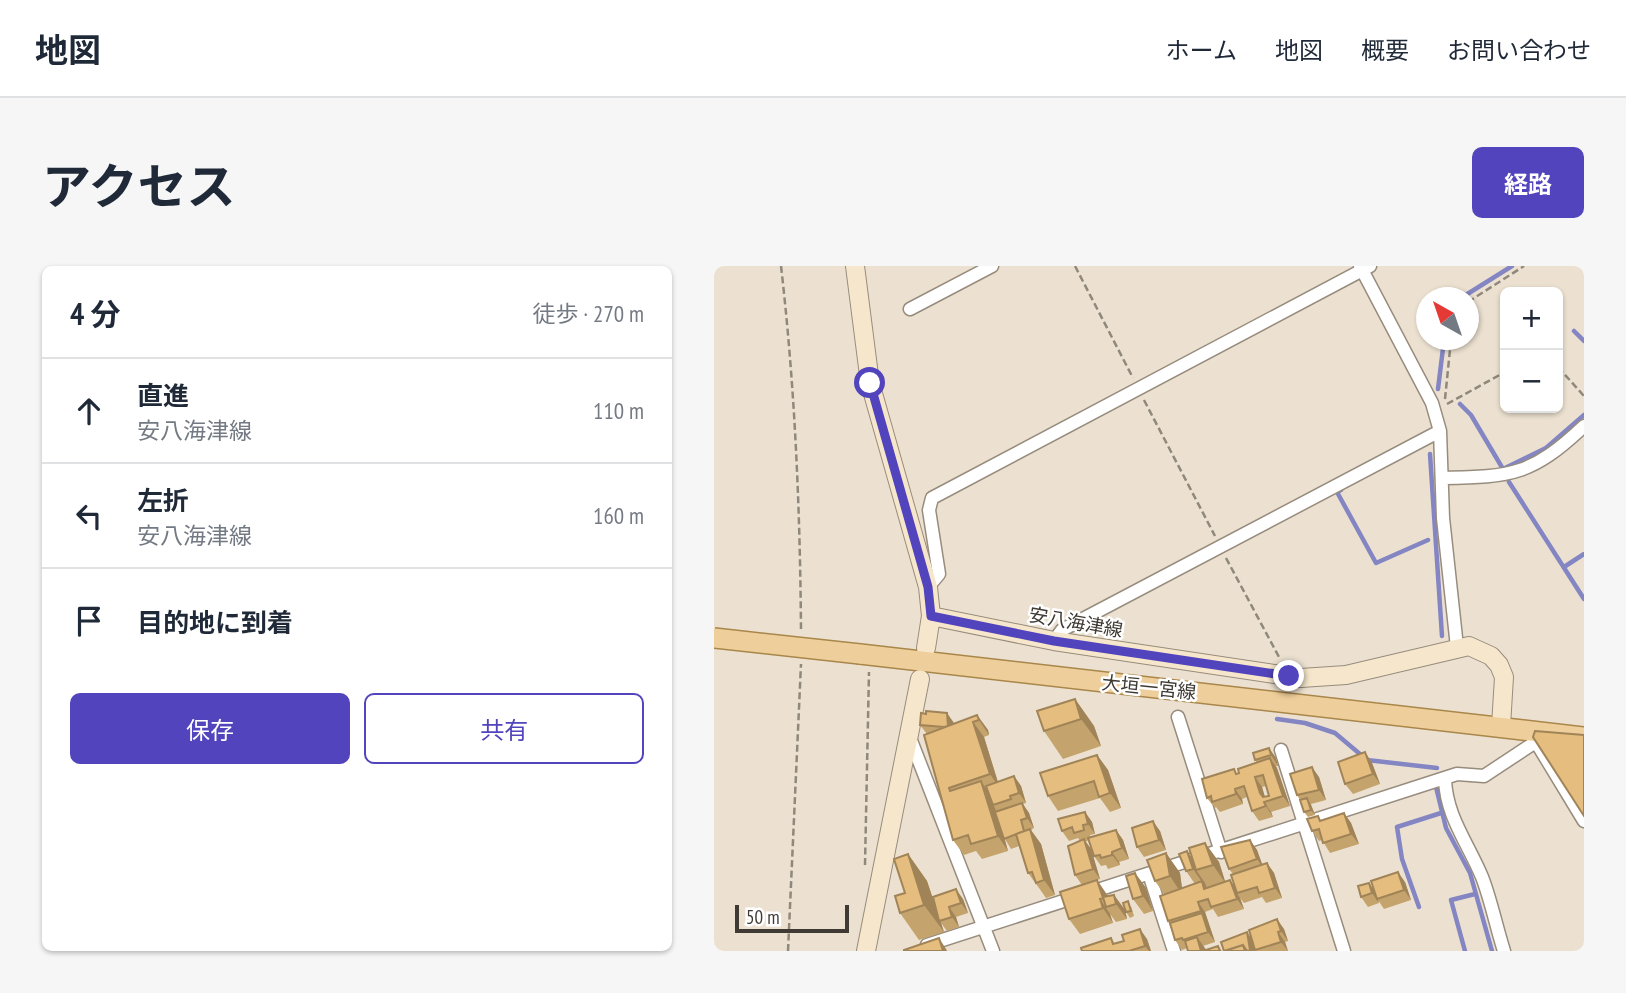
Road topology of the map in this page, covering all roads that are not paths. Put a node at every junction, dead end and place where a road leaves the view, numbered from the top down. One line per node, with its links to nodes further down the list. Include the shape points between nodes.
1 (855, 266): 8 (main road, via 870,383)
2 (992, 266): 4 (street)
3 (1364, 267): 6 (street, via 1432,402); 8 (street, via 932,498 929,510 939,573)
4 (910, 309)
5 (1584, 426): 7 (street, via 1556,450 1512,475)
6 (1440, 432): 7 (street); 11 (street, via 1062,630)
7 (1443, 478): 12 (street)
8 (928, 587): 9 (main road)
9 (931, 616): 11 (main road, 安八海津線); 13 (main road)
10 (714, 638): 16 (main road, 大垣一宮線, bridge, via 865,662)
11 (1054, 641): 12 (main road, 安八海津線, via 1289,676 1346,675)
12 (1457, 647): 16 (main road, via 1481,649 1499,665 1504,677)
13 (926, 648)
14 (920, 679): 19 (main road)
15 (1178, 717): 24 (street)
16 (1501, 726): 17 (main road, 大垣一宮線)
17 (1533, 736): 18 (main road, 大垣一宮線); 21 (street, via 1484,776 1457,774); 22 (street)
18 (1584, 737)
19 (910, 738): 26 (street); 28 (main road)
20 (1280, 750): 23 (street)
21 (1445, 779): 23 (street); 32 (street, via 1452,816 1482,878)
22 (1584, 821)
23 (1305, 825): 24 (street); 31 (street)
24 (1221, 852): 25 (street)
25 (1149, 874): 26 (street); 30 (street)
26 (985, 927): 27 (street); 29 (street)
27 (912, 949)
28 (866, 951)
29 (993, 951)
30 (1174, 951)
31 (1344, 951)
32 (1504, 951)

